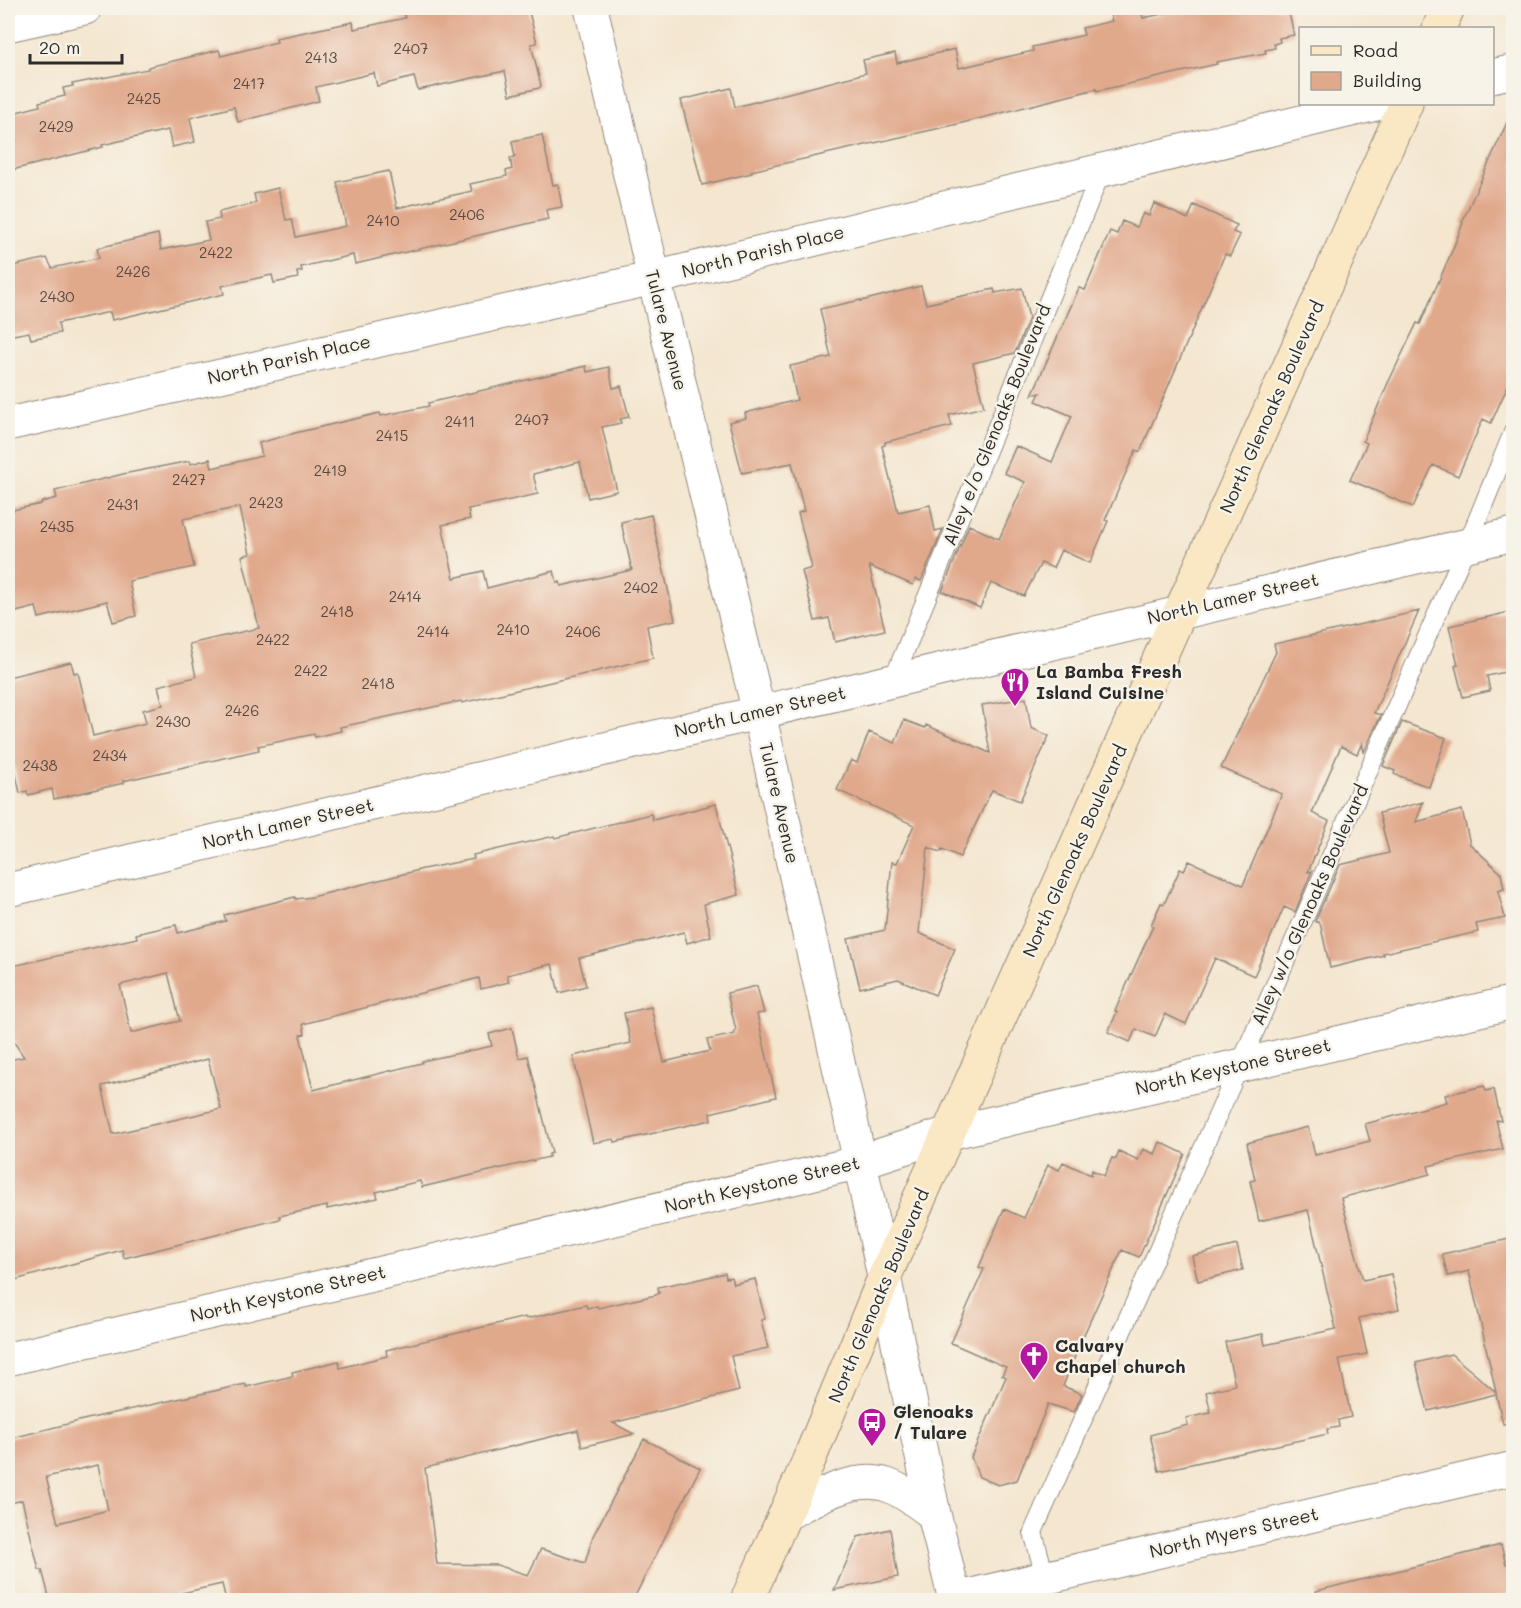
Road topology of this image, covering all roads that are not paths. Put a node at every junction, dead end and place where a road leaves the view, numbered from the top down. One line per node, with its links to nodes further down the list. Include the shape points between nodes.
1 (85, 8): 4 (street)
2 (591, 8): 11 (street, Tulare Avenue)
3 (1448, 8): 5 (main road)
4 (8, 25)
5 (1439, 27)
6 (1514, 70): 7 (street)
7 (1494, 75)
8 (1372, 105): 10 (street, North Parish Place)
9 (1406, 105): 16 (main road, North Glenoaks Boulevard)
10 (1102, 170): 11 (street, North Parish Place); 17 (lane, Alley e/o Glenoaks Boulevard)
11 (654, 278): 12 (street, North Parish Place); 18 (street, Tulare Avenue)
12 (8, 424)
13 (1514, 430): 15 (lane, Alley w/o Glenoaks Boulevard)
14 (1514, 534): 15 (street, North Lamer Street)
15 (1467, 544): 16 (street, North Lamer Street); 21 (lane, Alley w/o Glenoaks Boulevard)
16 (1180, 611): 17 (street, North Lamer Street); 22 (main road, North Glenoaks Boulevard)
17 (893, 680): 18 (street, North Lamer Street)
18 (759, 712): 19 (street, North Lamer Street); 23 (street, Tulare Avenue)
19 (8, 890)
20 (1514, 1002): 21 (street, North Keystone Street)
21 (1240, 1065): 22 (street, North Keystone Street); 29 (lane, Alley w/o Glenoaks Boulevard, via 1033,1532)
22 (949, 1133): 23 (street, North Keystone Street); 24 (main road, North Glenoaks Boulevard)
23 (860, 1162): 24 (street, Tulare Avenue); 25 (street, North Keystone Street)
24 (884, 1278): 27 (main road, North Glenoaks Boulevard); 28 (street, Tulare Avenue)
25 (8, 1359)
26 (1514, 1468): 29 (street, North Myers Street)
27 (786, 1514): 28 (street, via 823,1494 862,1483 887,1485); 30 (main road, North Glenoaks Boulevard)
28 (934, 1514): 31 (street, Tulare Avenue)
29 (1045, 1577): 31 (street, North Myers Street)
30 (747, 1600)
31 (955, 1600)

